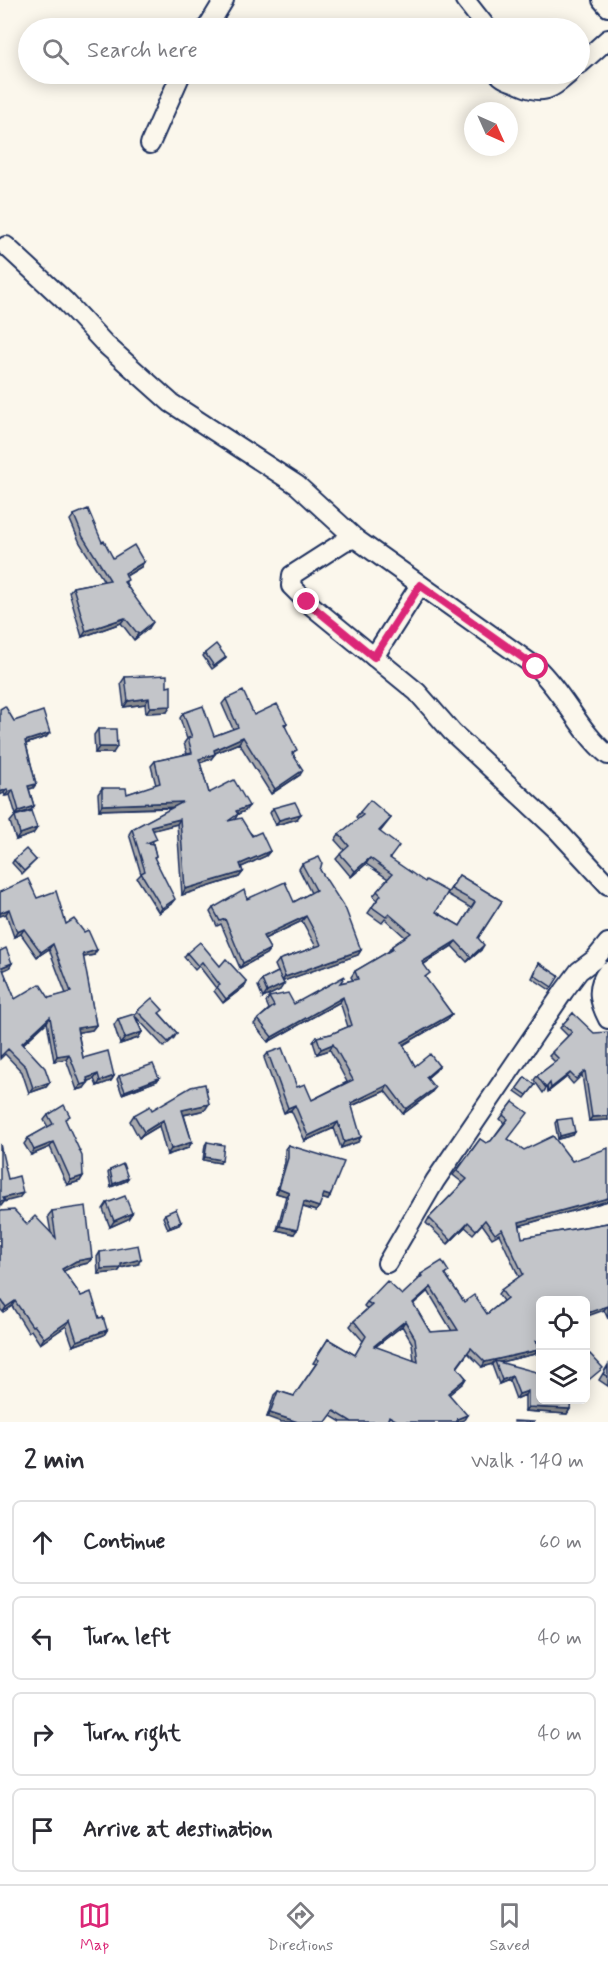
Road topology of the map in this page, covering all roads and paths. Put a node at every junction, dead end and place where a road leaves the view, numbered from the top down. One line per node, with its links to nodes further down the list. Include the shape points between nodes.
1 (224, 0): 5 (street)
2 (465, 0): 6 (street)
3 (602, 0): 4 (street)
4 (608, 7)
5 (213, 18)
6 (480, 18)
7 (608, 39): 8 (street)
8 (590, 55)
9 (177, 84): 12 (street)
10 (515, 84): 11 (street, via 539,91)
11 (556, 84)
12 (150, 144)
13 (6, 246): 14 (street, via 171,403 297,485)
14 (356, 539): 15 (street); 16 (street, via 345,541 302,567 290,581 307,602)
15 (420, 585): 16 (street); 17 (street, via 536,667)
16 (374, 657): 18 (street, via 417,692 452,732 557,830)
17 (608, 755)
18 (608, 885)
19 (608, 943): 22 (street, via 579,970 564,991 435,1181)
20 (608, 971): 21 (street, via 602,979 598,1001)
21 (608, 1019)
22 (387, 1263)

